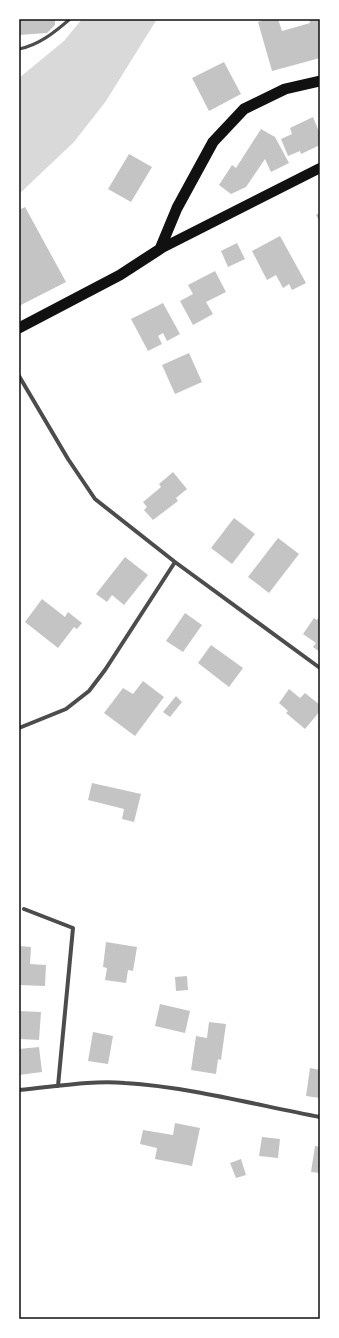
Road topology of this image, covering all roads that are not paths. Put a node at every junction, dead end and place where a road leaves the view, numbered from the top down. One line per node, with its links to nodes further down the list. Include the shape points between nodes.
1 (70, 19): 2 (lane, via 42,41)
2 (19, 49)
3 (320, 81): 5 (highway, via 285,89 244,109 213,142 178,208)
4 (320, 168): 5 (main road)
5 (160, 249): 6 (highway, via 120,275)
6 (19, 328)
7 (19, 376): 8 (street, via 91,494)
8 (175, 562): 9 (street); 10 (street, via 89,691 66,709)
9 (320, 668)
10 (19, 728)
11 (24, 909): 12 (street, via 73,928)
12 (58, 1086): 13 (street); 14 (street, via 124,1082 172,1088)
13 (19, 1090)
14 (320, 1116)

